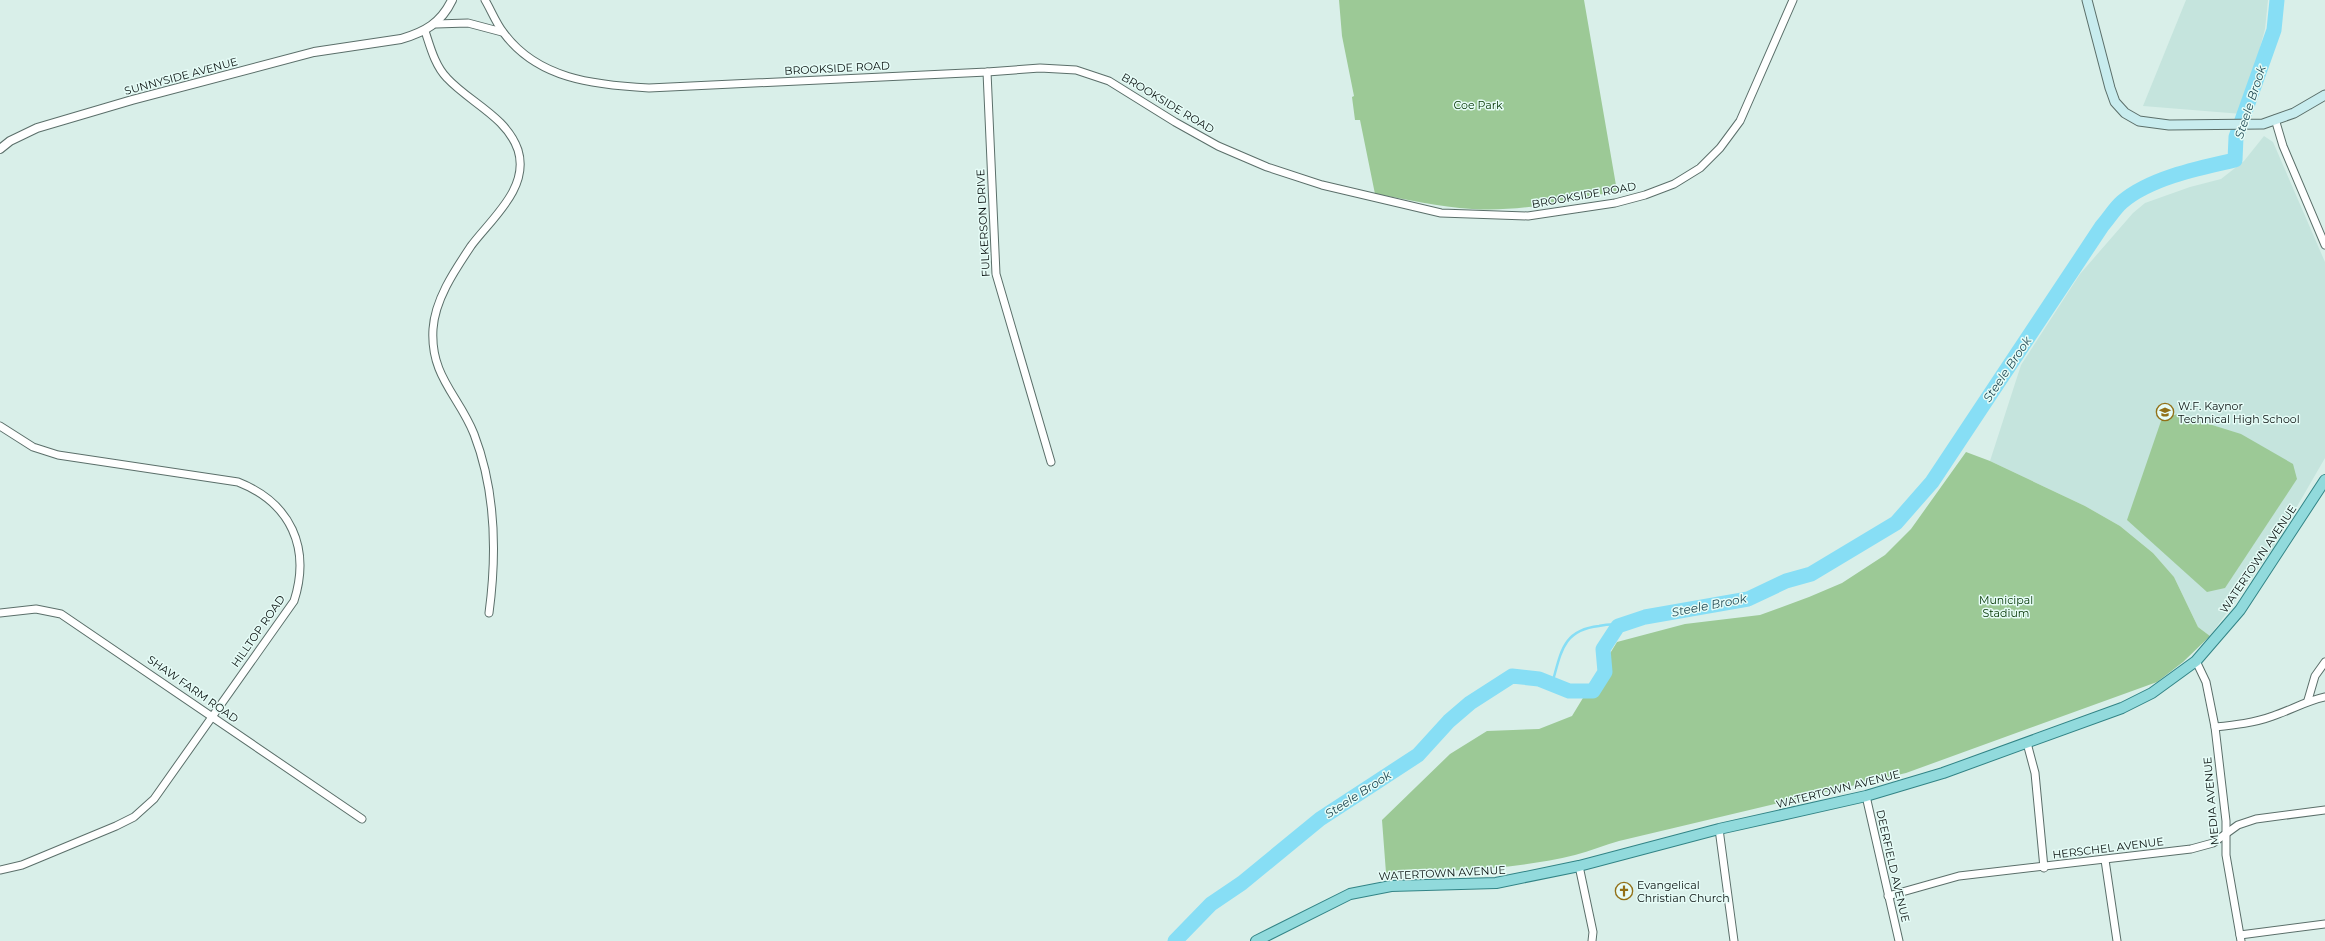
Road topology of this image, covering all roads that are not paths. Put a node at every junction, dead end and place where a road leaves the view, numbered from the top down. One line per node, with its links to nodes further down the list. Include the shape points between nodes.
1 (452, 0): 5 (street)
2 (485, 0): 7 (street, BROOKSIDE ROAD)
3 (1793, 0): 8 (street, BROOKSIDE ROAD, via 1740,121 1720,148 1700,168 1674,184 1646,195 1615,203 1528,216 1441,214 1322,185 1267,167 1218,146 1109,81 1076,70 1040,68)
4 (2087, 0): 10 (main road, via 2110,88 2116,102 2125,113 2139,121 2169,125 2263,124)
5 (436, 24): 6 (street, SUNNYSIDE AVENUE); 7 (street, via 468,23)
6 (425, 31): 11 (street, SUNNYSIDE AVENUE, via 401,39 307,54 78,115 37,128); 17 (street, via 431,51 446,78 509,132 518,150 520,170 513,191 452,275 441,299 433,328 434,353 441,378 474,433 486,472 494,539)
7 (502, 32): 8 (street, BROOKSIDE ROAD, via 530,60 569,77 605,86 649,88)
8 (987, 72): 14 (street, FULKERSON DRIVE, via 996,274)
9 (2325, 95): 10 (main road, via 2294,113)
10 (2275, 119): 12 (street, via 2283,146)
11 (0, 148)
12 (2325, 245)
13 (0, 426): 22 (street, HILLTOP ROAD, via 33,448 58,455 238,482 266,497 286,518 295,533 301,567 294,601)
14 (1051, 462)
15 (2325, 480): 18 (main road, WATERTOWN AVENUE, via 2240,610)
16 (0, 613): 22 (street, SHAW FARM ROAD, via 36,609 61,614)
17 (489, 613)
18 (2196, 661): 23 (street, MEDIA AVENUE, via 2210,696); 24 (main road, WATERTOWN AVENUE, via 2152,693 2122,708)
19 (2325, 662): 21 (street, via 2315,676)
20 (2325, 697): 21 (street)
21 (2308, 700): 23 (street, via 2274,716)
22 (213, 716): 27 (street, SHAW FARM ROAD); 33 (street, HILLTOP ROAD, via 154,799 134,817 29,862)
23 (2215, 727): 29 (street, MEDIA AVENUE, via 2226,821)
24 (2027, 743): 25 (main road, WATERTOWN AVENUE); 32 (street, via 2035,773)
25 (1866, 796): 28 (main road, WATERTOWN AVENUE); 34 (street, DEERFIELD AVENUE)
26 (2325, 810): 29 (street, HERSCHEL AVENUE, via 2256,819 2238,824)
27 (362, 819)
28 (1720, 829): 31 (main road, WATERTOWN AVENUE); 39 (street)
29 (2225, 836): 30 (street, HERSCHEL AVENUE, via 2213,843 2191,849); 36 (street, MEDIA AVENUE)
30 (2105, 860): 32 (street, HERSCHEL AVENUE); 41 (street)
31 (1579, 866): 37 (main road, WATERTOWN AVENUE, via 1496,883 1391,886 1350,894); 38 (street, via 1593,932)
32 (2044, 868): 34 (street, HERSCHEL AVENUE, via 1959,876)
33 (0, 870)
34 (1888, 896): 40 (street, DEERFIELD AVENUE)
35 (2325, 924): 36 (street)
36 (2240, 938)
37 (1256, 941)
38 (1592, 941)
39 (1734, 941)
40 (1899, 941)
41 (2117, 941)

